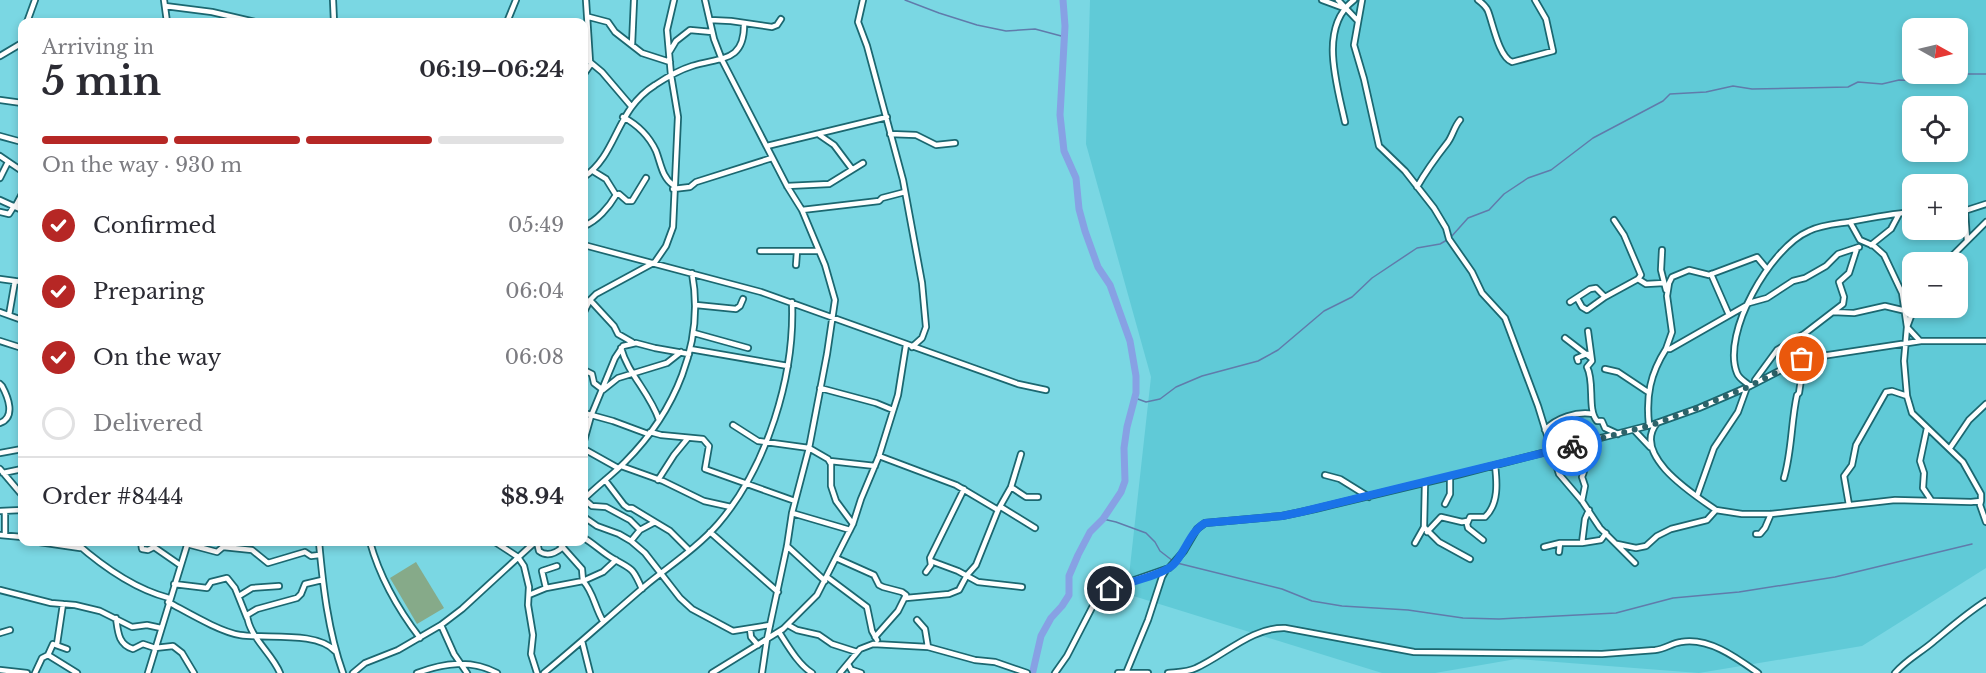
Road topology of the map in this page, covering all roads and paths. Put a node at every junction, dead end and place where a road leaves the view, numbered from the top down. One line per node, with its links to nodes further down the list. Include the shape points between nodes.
1 (35, 0): 18 (street)
2 (333, 0): 21 (street)
3 (516, 0): 22 (street)
4 (586, 0): 17 (street)
5 (634, 0): 29 (street)
6 (674, 0): 32 (street, via 667,30)
7 (863, 0): 43 (street, via 859,25)
8 (1322, 0): 16 (street)
9 (1338, 0): 16 (street)
10 (1354, 0): 16 (street)
11 (1362, 0): 25 (street)
12 (1478, 0): 13 (street, via 1487,9 1490,24 1512,62 1553,51 1546,19)
13 (1535, 0)
14 (706, 1): 24 (street)
15 (164, 3): 19 (street); 20 (street)
16 (1344, 8): 25 (street); 45 (street, via 1335,33 1332,61)
17 (589, 17): 27 (street); 29 (street, via 608,22)
18 (28, 18)
19 (166, 18)
20 (238, 18)
21 (334, 18)
22 (509, 18)
23 (781, 19): 26 (street, via 775,27)
24 (710, 20): 26 (street); 28 (street)
25 (1357, 20): 64 (street, via 1354,45 1377,141)
26 (744, 23): 34 (street, via 744,38 735,53)
27 (588, 26)
28 (712, 32): 32 (street, via 685,33); 34 (street)
29 (632, 45): 35 (street, via 648,56)
30 (18, 46): 33 (street)
31 (588, 47): 36 (street)
32 (669, 54): 35 (street)
33 (0, 56)
34 (722, 60): 38 (street, via 694,65); 51 (street)
35 (670, 62): 38 (street)
36 (591, 64): 37 (street); 41 (street)
37 (588, 68)
38 (671, 75): 41 (street); 63 (street, via 678,117)
39 (0, 100): 40 (street)
40 (18, 102)
41 (631, 106): 42 (street)
42 (624, 117): 58 (street); 63 (street, via 651,141 665,178)
43 (886, 117): 46 (street); 47 (street)
44 (1460, 120): 64 (street)
45 (1345, 122)
46 (818, 134): 51 (street); 57 (street, via 834,145)
47 (890, 134): 50 (street, via 915,135 936,145); 65 (street)
48 (0, 136): 49 (street)
49 (18, 141)
50 (955, 143)
51 (767, 146): 53 (street)
52 (0, 156): 54 (street)
53 (772, 158): 62 (street); 63 (street, via 690,187)
54 (8, 162): 56 (street); 60 (street)
55 (863, 163): 57 (street)
56 (18, 168)
57 (852, 169): 62 (street, via 825,185)
58 (593, 171): 59 (street); 66 (street, via 606,179)
59 (588, 173)
60 (0, 178)
61 (646, 178): 66 (street, via 632,201)
62 (787, 186): 72 (street)
63 (673, 187): 92 (street, via 673,227)
64 (1418, 187): 168 (street, via 1443,222 1482,293 1508,323)
65 (905, 192): 72 (street, via 879,201); 134 (street, via 926,316 924,335)
66 (616, 195): 80 (street)
67 (0, 200): 70 (street)
68 (18, 200): 70 (street)
69 (1986, 204): 73 (street)
70 (14, 206): 71 (street); 74 (street, via 9,214)
71 (18, 208)
72 (802, 210): 87 (street)
73 (1968, 210)
74 (0, 212)
75 (1899, 214): 76 (street); 78 (street); 84 (street, via 1891,229)
76 (1902, 214)
77 (1614, 220): 98 (street)
78 (1850, 222): 83 (street); 94 (street, via 1806,232 1785,247)
79 (1986, 222): 81 (street)
80 (588, 224)
81 (1968, 239)
82 (1967, 240): 91 (street)
83 (1863, 242): 84 (street); 86 (street)
84 (1871, 245): 103 (street, via 1884,255)
85 (588, 246): 92 (street)
86 (1857, 248): 112 (street, via 1838,254 1805,278); 116 (street, via 1849,273 1839,282 1845,300)
87 (818, 250): 90 (street); 119 (street, via 832,289)
88 (1662, 250): 102 (street)
89 (760, 251): 90 (street)
90 (797, 251): 93 (street)
91 (1956, 252)
92 (655, 262): 96 (street); 108 (street)
93 (796, 265)
94 (1767, 269): 97 (street, via 1757,257); 112 (street)
95 (1649, 271): 98 (street)
96 (692, 273): 109 (street); 113 (street)
97 (1711, 274): 104 (street, via 1689,270 1677,274 1669,283); 118 (street)
98 (1640, 277): 102 (street, via 1646,284); 105 (street)
99 (0, 279): 100 (street)
100 (15, 281): 101 (street); 117 (street)
101 (18, 281)
102 (1665, 283): 104 (street)
103 (1902, 293)
104 (1667, 295): 126 (street)
105 (1605, 297): 107 (street, via 1596,288); 107 (street, via 1587,310)
106 (743, 298): 113 (street, via 736,309)
107 (1577, 298): 110 (street)
108 (590, 300): 111 (street); 131 (street, via 618,334)
109 (792, 302): 119 (street); 144 (street)
110 (1570, 302)
111 (588, 304)
112 (1748, 304): 118 (street); 149 (street, via 1737,329 1734,353 1738,376)
113 (696, 305): 125 (street)
114 (1902, 310): 116 (street, via 1885,306 1854,313)
115 (0, 312): 117 (street)
116 (1833, 312): 149 (street, via 1777,350)
117 (9, 315): 120 (street)
118 (1729, 315): 132 (street)
119 (833, 317): 134 (street); 150 (street)
120 (18, 318)
121 (1906, 318): 123 (street)
122 (1910, 318): 123 (street)
123 (1907, 327): 129 (street); 133 (street)
124 (1588, 331): 141 (street)
125 (694, 333): 137 (street); 139 (street)
126 (1671, 336): 132 (street); 138 (street)
127 (1565, 338): 141 (street)
128 (0, 341): 135 (street)
129 (1921, 341): 130 (street); 133 (street)
130 (1986, 341)
131 (632, 342): 136 (street); 140 (street)
132 (1678, 343): 138 (street)
133 (1906, 344): 142 (street); 154 (street)
134 (909, 346): 152 (street); 156 (street)
135 (18, 347)
136 (621, 348): 147 (street); 151 (street)
137 (748, 348)
138 (1666, 349): 153 (street)
139 (689, 351): 140 (street); 144 (street); 161 (street, via 671,403)
140 (681, 352): 147 (street, via 667,363)
141 (1589, 356): 143 (street, via 1577,358); 157 (street)
142 (1804, 359): 149 (street); 193 (street)
143 (1578, 361)
144 (788, 366): 174 (street)
145 (1605, 369): 153 (street, via 1618,372)
146 (588, 372): 151 (street)
147 (633, 373): 151 (street, via 618,378); 161 (street)
148 (0, 384): 162 (street, via 10,404 7,418)
149 (1751, 385): 163 (street); 202 (street, via 1714,448)
150 (820, 388): 156 (street); 176 (street)
151 (603, 390): 159 (street)
152 (1046, 390)
153 (1648, 392): 165 (street)
154 (1907, 396): 167 (street, via 1914,417); 211 (street, via 1886,392 1856,444 1852,465 1844,479)
155 (1986, 404): 177 (street, via 1969,420)
156 (893, 410): 184 (street)
157 (1593, 414): 160 (street, via 1582,412); 171 (street, via 1605,428)
158 (588, 415): 159 (street)
159 (591, 416): 166 (street); 170 (street)
160 (1568, 417): 168 (street); 175 (street)
161 (659, 420): 170 (street)
162 (0, 423)
163 (1657, 423): 165 (street); 178 (street, via 1651,433)
164 (733, 425): 174 (street)
165 (1649, 425): 169 (street)
166 (588, 427)
167 (1927, 428): 177 (street); 205 (street, via 1920,461 1923,488)
168 (1545, 430): 181 (street)
169 (1634, 430): 171 (street); 178 (street)
170 (649, 433): 172 (street); 188 (street)
171 (1618, 434): 173 (street)
172 (688, 438): 195 (street); 197 (street, via 704,440 708,445 705,469)
173 (1592, 441): 175 (street); 207 (street, via 1582,477 1586,486)
174 (765, 443): 176 (street); 197 (street)
175 (1573, 446): 181 (street)
176 (809, 448): 185 (street); 206 (street)
177 (1950, 448): 208 (street, via 1967,468 1981,494)
178 (1652, 449): 202 (street, via 1674,479)
179 (18, 450): 182 (street)
180 (588, 451): 188 (street)
181 (1551, 451): 186 (street); 207 (street, via 1559,474)
182 (0, 453)
183 (1021, 454): 198 (street)
184 (879, 456): 187 (street); 199 (street)
185 (830, 461): 187 (street); 224 (street, via 836,501)
186 (1495, 465): 192 (street); 221 (street, via 1493,505 1485,517 1470,517)
187 (875, 466): 224 (street)
188 (620, 467): 194 (street); 195 (street)
189 (18, 469): 190 (street)
190 (1, 471): 200 (street)
191 (1325, 475): 204 (street, via 1340,479)
192 (1450, 477): 196 (street); 210 (street, via 1450,494)
193 (1784, 478)
194 (605, 480): 201 (street); 222 (street, via 624,505)
195 (658, 480): 212 (street, via 704,501)
196 (1425, 483): 204 (street); 228 (street)
197 (745, 484): 206 (street); 212 (street)
198 (1011, 487): 203 (street, via 1026,497); 213 (street)
199 (964, 489): 213 (street); 264 (street)
200 (18, 490)
201 (588, 495)
202 (1697, 496): 216 (street)
203 (1038, 497)
204 (1369, 497): 268 (street, via 1282,516 1205,523)
205 (1931, 500): 208 (street); 211 (street)
206 (795, 501): 218 (street)
207 (1582, 501): 215 (street)
208 (1980, 501): 223 (street)
209 (588, 502): 226 (street, via 606,507)
210 (1445, 504)
211 (1849, 505): 219 (street)
212 (730, 507): 229 (street)
213 (1000, 508): 225 (street); 271 (street, via 976,565)
214 (18, 510): 217 (street)
215 (1588, 510): 230 (street); 239 (street)
216 (1716, 510): 219 (street); 240 (street, via 1707,520 1671,529 1646,546)
217 (3, 511): 232 (street)
218 (792, 513): 227 (street); 253 (street)
219 (1771, 513): 231 (street, via 1766,528)
220 (588, 520): 236 (street)
221 (1467, 521): 228 (street, via 1441,517); 234 (street, via 1468,528)
222 (655, 522): 226 (street); 257 (street)
223 (1986, 522)
224 (853, 524): 227 (street)
225 (1035, 528)
226 (640, 530): 236 (street)
227 (850, 530): 261 (street)
228 (1426, 530): 237 (street); 262 (street)
229 (710, 532): 257 (street); 281 (street)
230 (1606, 533): 239 (street, via 1601,540); 240 (street)
231 (1756, 534)
232 (2, 535): 233 (street)
233 (18, 537)
234 (1483, 540)
235 (588, 541): 263 (street)
236 (631, 541): 270 (street)
237 (1415, 543)
238 (1560, 543): 239 (street); 255 (street); 258 (street)
239 (1582, 543)
240 (1615, 543): 265 (street)
241 (64, 546): 256 (street)
242 (80, 546): 256 (street)
243 (142, 546): 266 (street, via 148,550 154,547)
244 (186, 546): 266 (street)
245 (197, 546): 247 (street, via 217,552)
246 (223, 546): 259 (street, via 252,550 268,563 305,552)
247 (223, 546)
248 (318, 546): 259 (street)
249 (371, 546): 301 (street, via 387,588)
250 (502, 546): 260 (street)
251 (531, 546): 260 (street)
252 (537, 546): 254 (street, via 544,554)
253 (787, 546): 272 (street); 281 (street)
254 (563, 547): 274 (street, via 582,569)
255 (1544, 547)
256 (83, 549): 285 (street, via 136,586)
257 (689, 550): 270 (street)
258 (1559, 552)
259 (319, 555): 273 (street)
260 (518, 556): 282 (street, via 525,569); 292 (street)
261 (836, 558): 272 (street); 284 (street, via 873,575 879,585)
262 (1470, 559)
263 (616, 560): 274 (street, via 603,572); 279 (street, via 629,566)
264 (931, 561): 269 (street); 271 (street)
265 (1635, 563)
266 (180, 565): 275 (street)
267 (557, 566): 278 (street, via 542,572)
268 (1166, 570): 338 (street, via 1098,596); 340 (street)
269 (926, 572)
270 (661, 573): 279 (street); 296 (street, via 692,609 734,631)
271 (967, 575): 277 (street, via 978,582); 284 (street, via 959,590 951,594)
272 (826, 579): 294 (street, via 817,595); 302 (street, via 867,607)
273 (322, 580): 289 (street, via 305,584 297,598 257,609); 311 (street)
274 (583, 581): 278 (street); 291 (street)
275 (174, 585): 283 (street, via 207,588 211,582 225,578); 285 (street)
276 (279, 586): 283 (street, via 252,588)
277 (1022, 587)
278 (546, 588): 282 (street)
279 (642, 589): 291 (street)
280 (0, 590): 287 (street)
281 (778, 592): 293 (street)
282 (529, 595): 329 (street, via 531,654)
283 (239, 596): 289 (street)
284 (906, 598): 302 (street)
285 (168, 600): 295 (street); 300 (street, via 232,633)
286 (1986, 601): 344 (street)
287 (63, 604): 288 (street); 305 (street)
288 (116, 618): 295 (street, via 132,627); 309 (street, via 119,638 126,646 133,649 143,644)
289 (247, 618): 300 (street)
290 (917, 620): 308 (street, via 925,629)
291 (603, 621): 304 (street)
292 (441, 625): 301 (street); 314 (street)
293 (770, 625): 296 (street); 303 (street)
294 (788, 625): 298 (street); 312 (street)
295 (160, 628): 309 (street)
296 (750, 629): 307 (street)
297 (10, 630): 299 (street)
298 (779, 632): 303 (street); 334 (street)
299 (0, 633)
300 (255, 636): 311 (street, via 314,640); 323 (street)
301 (420, 638): 325 (street, via 372,659)
302 (875, 638): 306 (street)
303 (766, 639): 307 (street); 333 (street)
304 (582, 641): 330 (street); 331 (street)
305 (57, 644): 310 (street); 313 (street, via 51,645)
306 (880, 644): 308 (street); 312 (street)
307 (758, 645): 332 (street)
308 (928, 647): 337 (street)
309 (155, 648): 321 (street); 322 (street, via 177,648)
310 (67, 649)
311 (336, 651): 324 (street)
312 (856, 652): 315 (street)
313 (48, 655): 319 (street, via 42,658); 320 (street)
314 (459, 663): 326 (street); 327 (street); 328 (street)
315 (848, 664): 317 (street); 335 (street)
316 (0, 669): 318 (street)
317 (853, 671): 336 (street)
318 (27, 673)
319 (35, 673)
320 (76, 673)
321 (148, 673)
322 (194, 673)
323 (280, 673)
324 (344, 673)
325 (353, 673)
326 (417, 673)
327 (467, 673)
328 (497, 673)
329 (537, 673)
330 (544, 673)
331 (590, 673)
332 (712, 673)
333 (762, 673)
334 (812, 673)
335 (840, 673)
336 (861, 673)
337 (1027, 673)
338 (1055, 673)
339 (1118, 673): 340 (street)
340 (1126, 673): 341 (street)
341 (1148, 673)
342 (1168, 673): 343 (street, via 1195,669 1272,627 1414,652 1602,654 1655,650 1693,641 1706,643)
343 (1758, 673)
344 (1895, 673)

